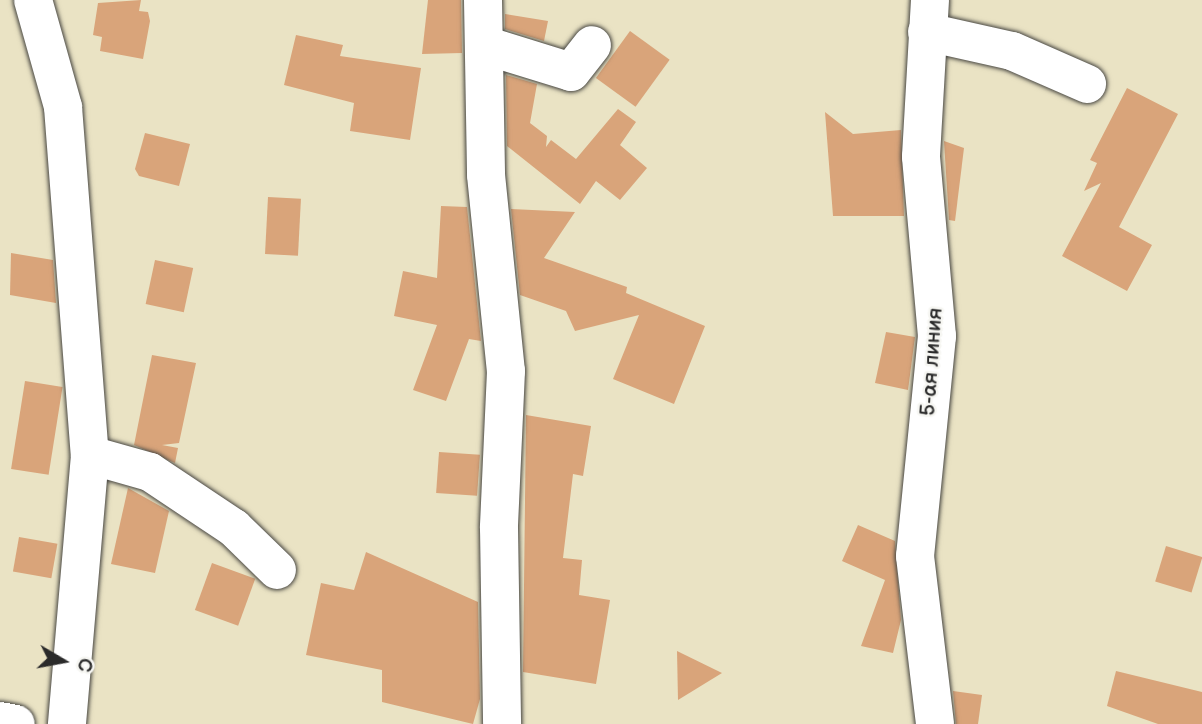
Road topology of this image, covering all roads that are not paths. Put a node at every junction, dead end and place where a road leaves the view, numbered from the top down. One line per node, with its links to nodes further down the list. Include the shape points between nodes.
1 (33, 0): 7 (street, via 63,107)
2 (483, 0): 4 (street)
3 (929, 16): 6 (street); 13 (street, 5-ая линия, via 920,157 937,336 915,556)
4 (484, 45): 5 (street, via 571,72); 12 (street, via 485,162 506,371 499,528)
5 (592, 45)
6 (1087, 84)
7 (90, 455): 8 (street, via 150,472 234,528); 11 (street)
8 (276, 570)
9 (0, 721): 10 (street)
10 (16, 724)
11 (67, 724)
12 (502, 724)
13 (934, 724)

